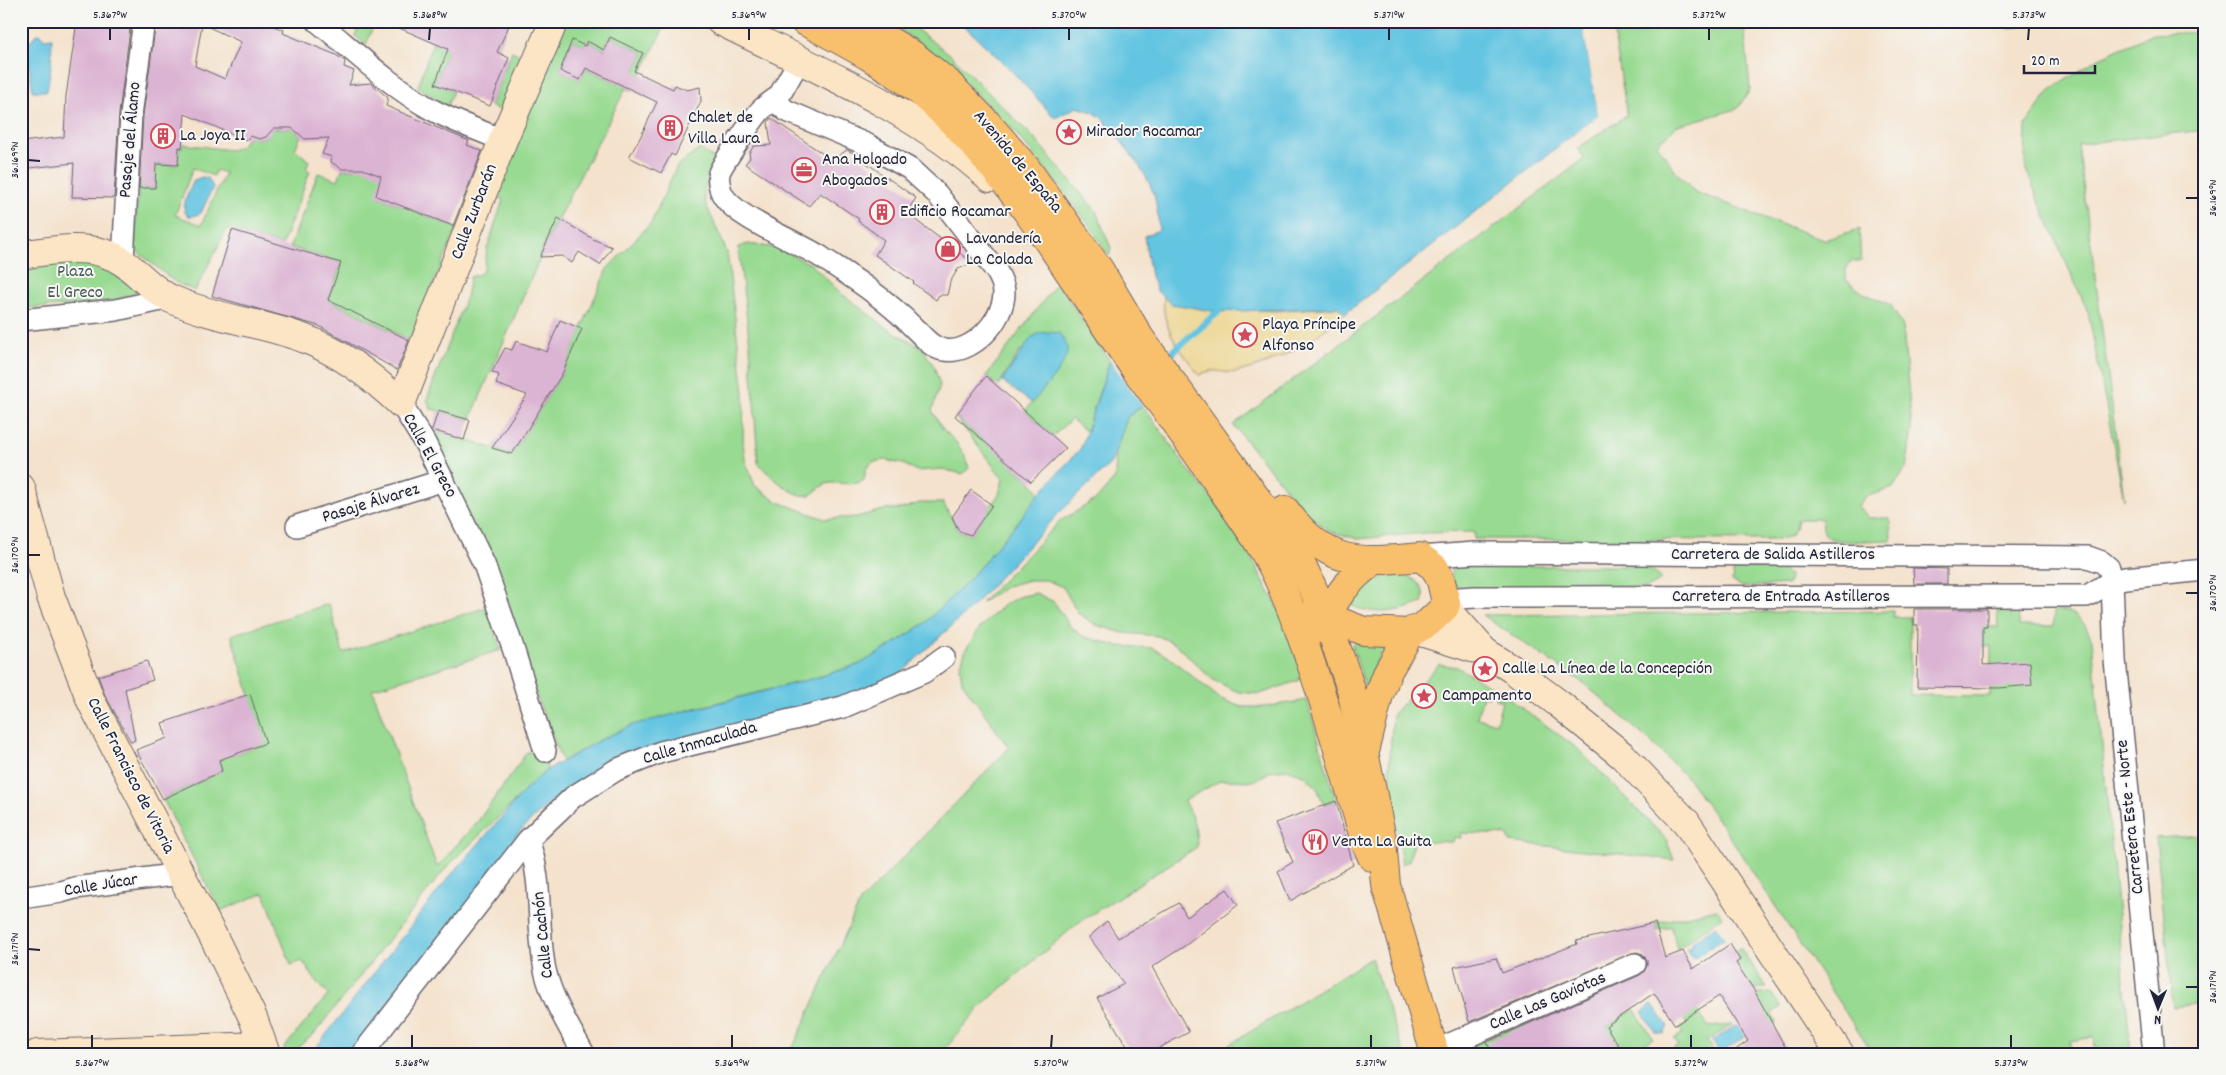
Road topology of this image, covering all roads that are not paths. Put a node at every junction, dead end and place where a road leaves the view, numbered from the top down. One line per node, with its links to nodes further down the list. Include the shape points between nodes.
1 (144, 21): 12 (street, Pasaje del Álamo, via 131,115)
2 (317, 21): 9 (street, via 428,108)
3 (554, 21): 9 (street, Calle Zurbarán)
4 (720, 21): 7 (street, Avenida de España)
5 (804, 21): 10 (highway, Avenida de España, via 862,51 933,103 982,154)
6 (856, 21): 15 (highway, Avenida de España, via 913,55 948,83 987,123 1031,175 1108,283)
7 (799, 61): 8 (street); 10 (street, Avenida de España, via 906,115 968,157)
8 (779, 96): 8 (street, via 778,102 787,111 868,145 910,169 937,194 998,272 1003,283 1004,296 995,319 974,343 955,350 943,350 930,344 890,304 819,256 765,228 723,199 719,172 760,110)
9 (503, 140): 16 (street, Calle Zurbarán)
10 (1031, 214): 15 (highway, Avenida de España)
11 (21, 255): 12 (street, Calle El Greco, via 67,249 103,252)
12 (123, 260): 13 (street, Calle El Greco)
13 (170, 298): 14 (street, Calle El Greco, via 116,310); 16 (street, Calle El Greco, via 314,343 374,381)
14 (21, 320)
15 (1137, 340): 17 (highway)
16 (401, 404): 18 (street, Calle El Greco)
17 (1220, 452): 21 (highway); 23 (highway, via 1315,544 1342,556); 27 (highway, via 1297,554)
18 (444, 480): 20 (street, Pasaje Álvarez); 32 (street, Calle El Greco, via 484,564)
19 (22, 494): 35 (street, Calle Francisco de Vitoria, via 51,597 76,665 104,728)
20 (298, 526)
21 (1249, 528): 27 (highway, via 1280,554 1302,600 1313,611); 31 (highway, via 1281,584)
22 (1420, 557): 23 (highway); 25 (street, Carretera de Salida Astilleros, via 1494,553 2088,557 2109,568); 26 (highway, via 1435,568)
23 (1374, 561): 27 (highway, via 1347,582)
24 (2205, 570): 25 (street)
25 (2112, 581): 26 (street, Carretera de Entrada Astilleros, via 2087,596 1475,597 1459,598); 45 (street, Carretera Este - Norte, via 2115,660)
26 (1445, 605): 28 (highway, via 1428,623); 29 (street)
27 (1326, 617): 28 (highway, via 1364,631 1389,634); 31 (highway, via 1319,645 1324,674); 33 (highway, via 1351,689)
28 (1412, 631): 29 (street); 33 (highway, via 1388,670)
29 (1485, 652): 44 (street, via 1558,703 1623,756 1686,822)
30 (944, 657): 34 (street, Calle Inmaculada, via 924,672 843,707 661,752 616,770 573,797)
31 (1318, 687): 36 (highway, via 1366,844)
32 (545, 751)
33 (1365, 751): 36 (highway, via 1382,839)
34 (528, 840): 42 (street, Calle Inmaculada); 43 (street, Calle Cachón, via 538,877 549,985)
35 (180, 874): 37 (street, Calle Júcar); 39 (street, Calle Francisco de Vitoria, via 250,1010)
36 (1386, 885): 40 (highway)
37 (21, 898)
38 (1635, 964): 40 (street, Calle Las Gaviotas)
39 (264, 1050): 41 (street)
40 (1434, 1052)
41 (37, 1054)
42 (362, 1054)
43 (584, 1054)
44 (1840, 1054)
45 (2154, 1054)

